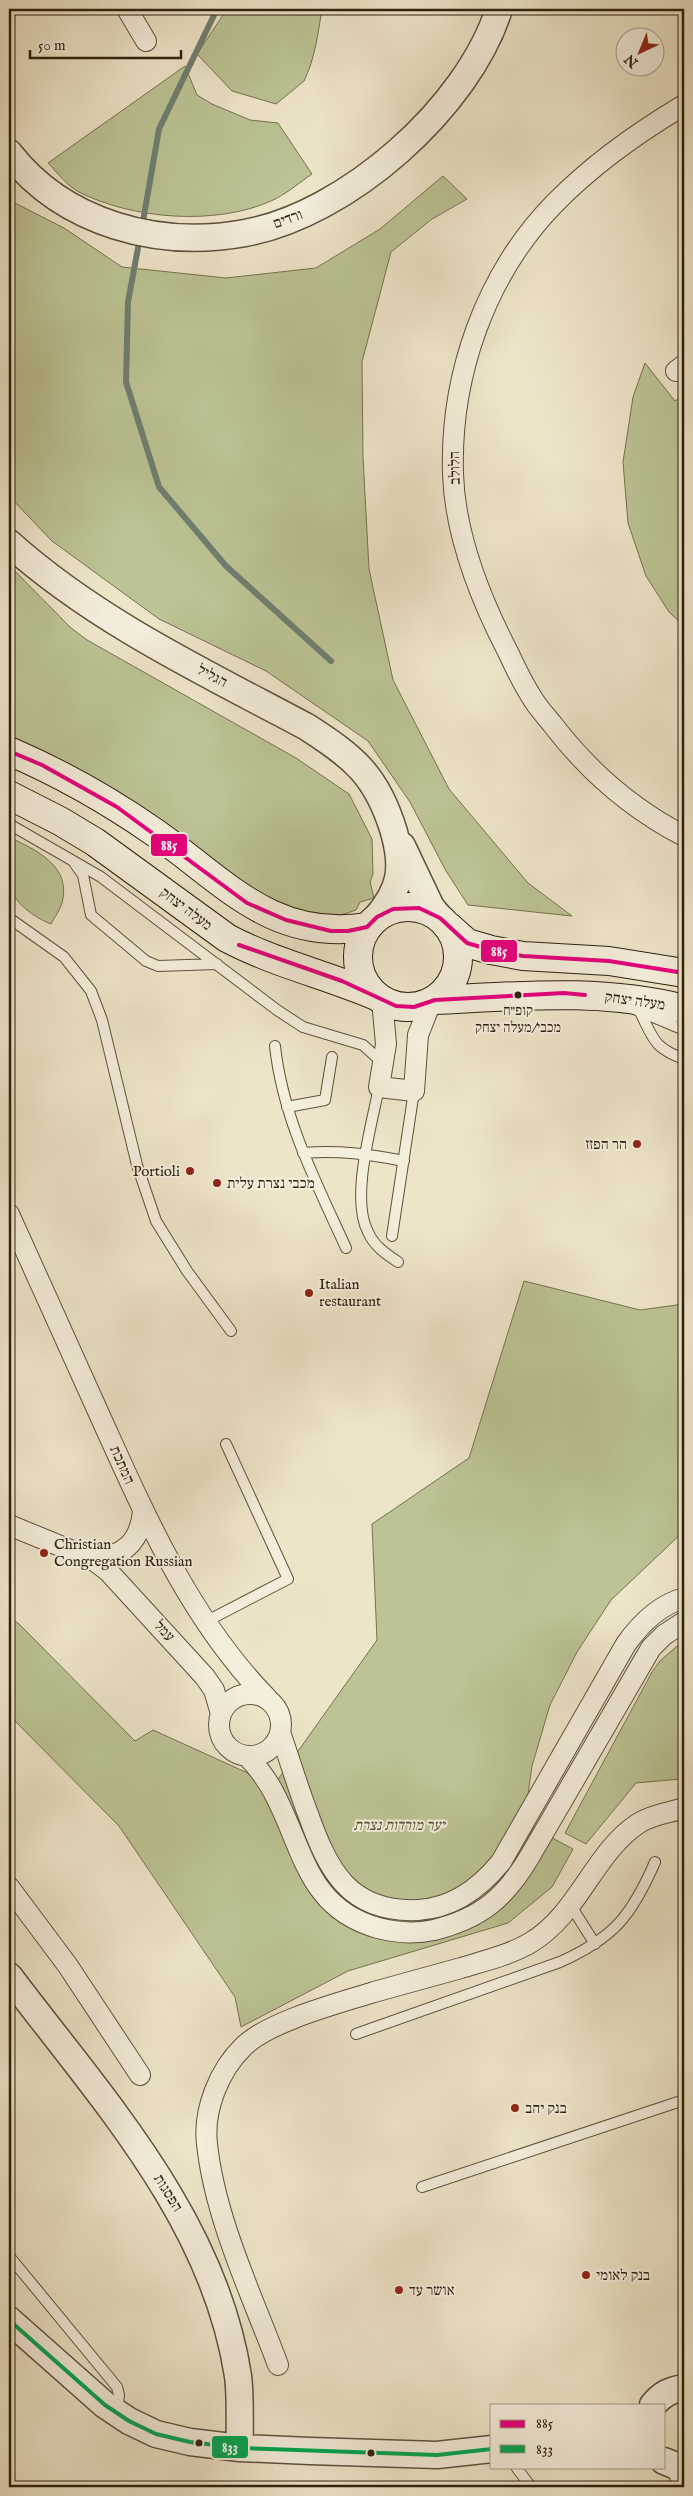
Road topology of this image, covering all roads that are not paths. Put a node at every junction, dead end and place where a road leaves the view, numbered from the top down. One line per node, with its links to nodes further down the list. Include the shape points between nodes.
1 (127, 9): 3 (street)
2 (499, 9): 5 (street, ורדים, via 482,48 458,88 428,124 390,160 301,216 246,233 208,238 157,237 117,227 72,208 40,184)
3 (146, 41)
4 (684, 105): 11 (street, הלולב, via 613,152 554,204 518,249 489,298 467,352 456,415 453,476 461,529 479,589 532,698 595,774 634,806)
5 (9, 154)
6 (9, 543): 10 (street, הגליל, via 72,594 117,623 337,746 376,786)
7 (9, 751): 15 (main road, via 42,765 117,807 226,889 264,912 331,931)
8 (9, 796): 19 (main road, מעלה יצחק, via 94,842 227,938 248,949)
9 (9, 824): 12 (lane)
10 (392, 826): 14 (street, הגליל, via 431,907); 15 (street, הגליל, via 398,848 398,886 391,900)
11 (684, 836)
12 (69, 858): 16 (lane, via 101,877); 16 (lane, via 83,875 91,915 146,961 158,966)
13 (9, 918): 38 (lane, via 64,957 91,991 102,1020 137,1165 156,1221 187,1271)
14 (443, 921): 15 (main road, via 427,910 408,906 393,909); 17 (main road, via 467,943 491,950 523,956 609,961); 20 (main road, via 455,939 458,968 450,986)
15 (372, 922): 19 (main road, via 358,949 359,966 364,982)
16 (217, 964): 27 (lane, via 303,1027 363,1045)
17 (684, 973)
18 (606, 996): 20 (main road, מעלה יצחק, via 564,994); 21 (main road, מעלה יצחק); 22 (lane)
19 (379, 998): 20 (main road, via 407,1008); 27 (street, via 386,1029)
20 (433, 1001): 29 (street, via 418,1035)
21 (684, 1009)
22 (640, 1012): 23 (lane); 26 (lane, via 656,1044 664,1052)
23 (684, 1030)
24 (275, 1046): 30 (lane, via 279,1077)
25 (332, 1057): 30 (lane, via 325,1100)
26 (684, 1059)
27 (383, 1063): 28 (street)
28 (379, 1087): 29 (street); 32 (lane)
29 (414, 1091): 33 (lane)
30 (288, 1107): 31 (lane)
31 (303, 1153): 32 (lane); 36 (lane)
32 (366, 1153): 33 (lane); 37 (lane, via 360,1190 367,1231 377,1247)
33 (404, 1161): 35 (lane)
34 (9, 1214): 40 (street, המתכת)
35 (392, 1236)
36 (346, 1248)
37 (398, 1262)
38 (231, 1330)
39 (226, 1444): 44 (lane, via 288,1579)
40 (143, 1511): 42 (street, via 142,1526 132,1542 120,1553); 44 (street, המתכת, via 164,1555)
41 (9, 1524): 42 (street, עמל)
42 (92, 1559): 47 (street, עמל, via 125,1588 205,1677 214,1690)
43 (684, 1598): 48 (street, via 662,1607 637,1629 501,1862 478,1886 445,1905 410,1910 376,1905 335,1875 320,1847)
44 (205, 1622): 46 (street, המתכת, via 233,1661)
45 (684, 1622): 49 (street, via 651,1648 508,1889 482,1912 443,1927 407,1933 386,1930 346,1915 333,1905 312,1879 276,1795)
46 (267, 1698): 47 (street, via 257,1694 237,1697); 48 (street, via 280,1714)
47 (221, 1714): 49 (street, via 219,1730 222,1740 237,1754)
48 (280, 1735): 49 (street, via 268,1752)
49 (248, 1757)
50 (679, 1812): 53 (street, via 656,1815 627,1832)
51 (655, 1862): 54 (lane, via 640,1895 607,1937)
52 (9, 1888): 57 (street, via 68,1966)
53 (571, 1906): 54 (lane); 62 (street, via 530,1942 497,1957 331,2005 276,2026 244,2046 228,2066 216,2087 209,2111 207,2142 222,2217)
54 (595, 1944): 56 (lane, via 560,1962)
55 (9, 1976): 66 (street, הפסגות, via 119,2120 184,2218 218,2296 228,2332 238,2377)
56 (356, 2034)
57 (140, 2074)
58 (684, 2100): 59 (lane)
59 (422, 2186)
60 (9, 2256): 65 (lane, via 117,2387)
61 (10, 2327): 65 (street)
62 (278, 2365)
63 (684, 2388): 64 (street, via 660,2396)
64 (653, 2404)
65 (116, 2413): 66 (street, via 156,2434)
66 (240, 2448): 67 (street, via 437,2456)
67 (490, 2449)
68 (517, 2468): 69 (lane)
69 (531, 2487)

